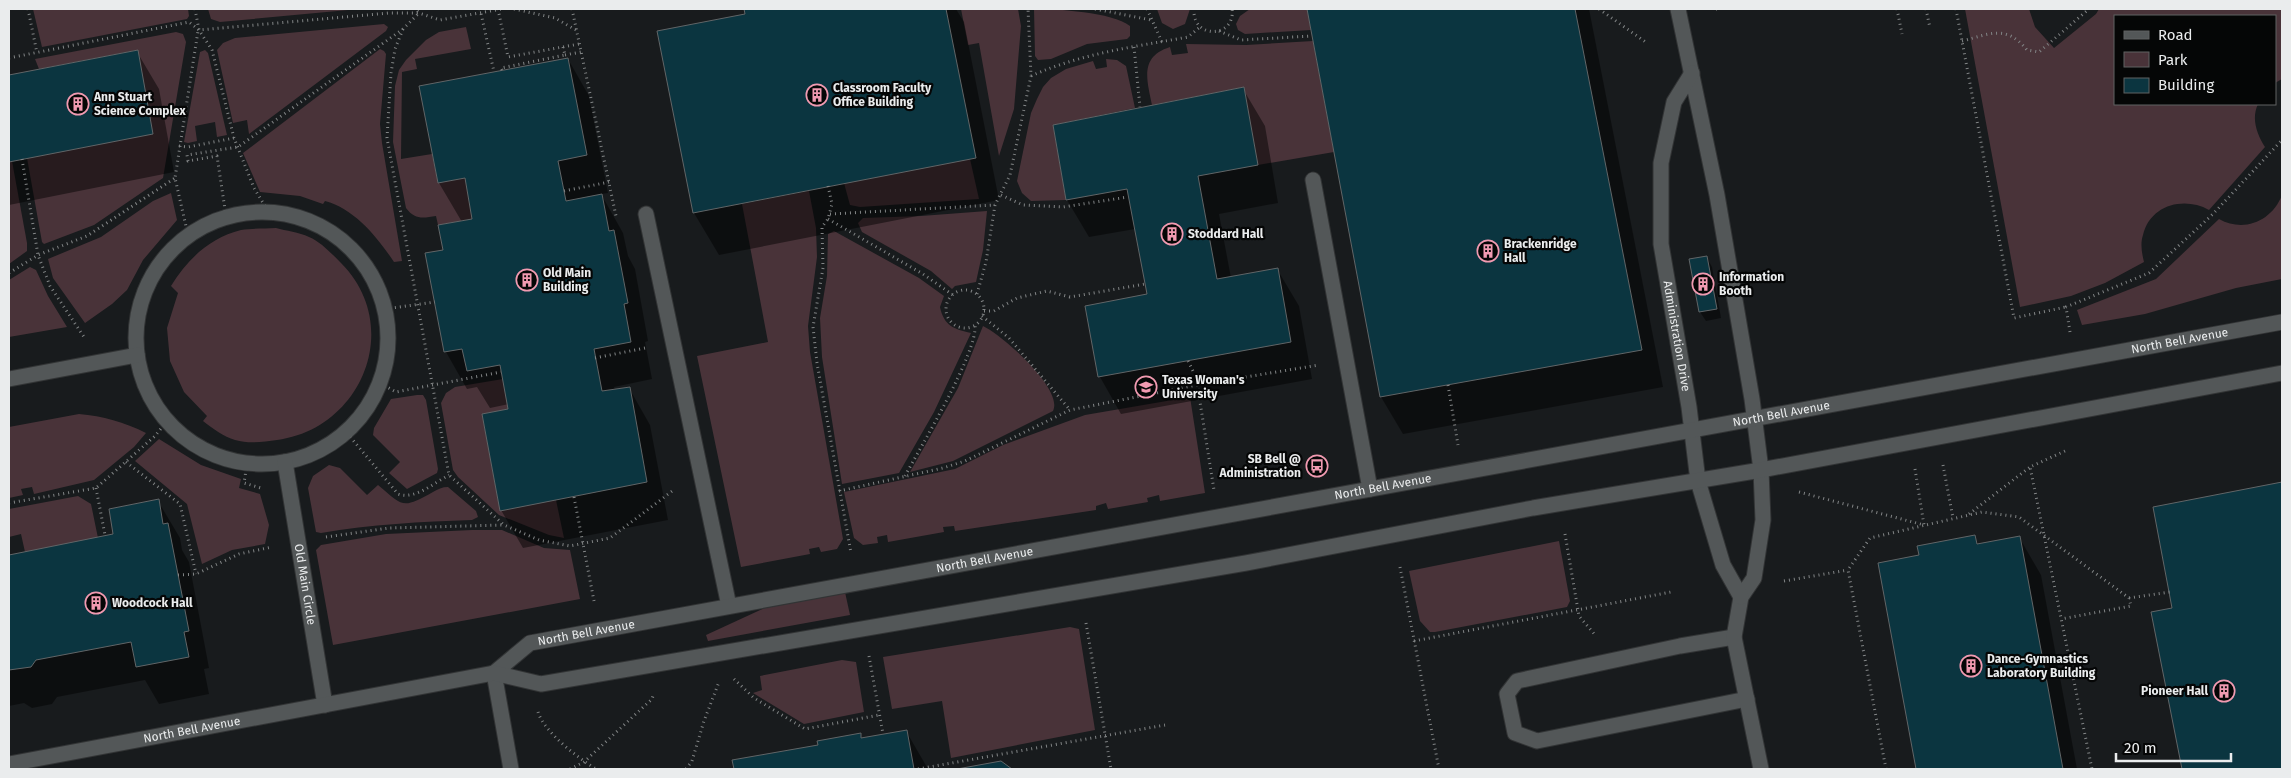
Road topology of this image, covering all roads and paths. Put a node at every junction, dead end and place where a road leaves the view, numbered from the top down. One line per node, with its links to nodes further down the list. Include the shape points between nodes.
1 (28, 9): 36 (path)
2 (195, 9): 24 (path)
3 (416, 9): 19 (path)
4 (498, 9): 5 (path); 17 (path); 33 (path, via 508,57)
5 (502, 9)
6 (514, 9): 25 (path, via 555,18)
7 (1028, 9): 42 (path)
8 (1095, 9): 20 (path)
9 (1147, 9): 20 (path)
10 (1194, 9): 21 (path)
11 (1598, 9): 31 (path)
12 (1678, 9): 41 (main road)
13 (1897, 9): 27 (path)
14 (1926, 9): 22 (path)
15 (1956, 9): 29 (path)
16 (2089, 9): 29 (path, via 2039,52 2027,50 2009,33 1993,33)
17 (480, 10): 19 (path, via 440,20); 40 (path)
18 (1233, 10): 26 (path, via 1229,24)
19 (419, 13): 23 (path); 24 (path)
20 (1151, 20): 30 (path)
21 (1200, 27): 26 (path); 30 (path, via 1188,37)
22 (1930, 28)
23 (403, 29): 47 (path); 69 (path, via 391,73 387,138)
24 (199, 30): 36 (path, via 188,22); 44 (path, via 212,50); 46 (path)
25 (576, 30)
26 (1219, 32): 28 (path, via 1241,40)
27 (1902, 34)
28 (1312, 36)
29 (1962, 41): 70 (path, via 2014,318)
30 (1162, 42): 34 (path)
31 (1648, 42)
32 (579, 44): 33 (path)
33 (563, 47): 37 (path)
34 (1134, 48): 42 (path, via 1085,56); 43 (path)
35 (581, 52): 37 (path)
36 (38, 53): 38 (path)
37 (564, 56): 39 (path)
38 (9, 58)
39 (502, 70)
40 (494, 72)
41 (1692, 73): 91 (main road, via 1717,195); 93 (main road, Administration Drive, via 1674,102 1661,163 1661,244)
42 (1031, 76): 54 (path, via 1010,175)
43 (1140, 107)
44 (234, 138): 46 (path); 47 (path)
45 (2282, 140): 70 (path, via 2213,214 2149,273)
46 (179, 146): 49 (path)
47 (238, 147): 57 (path, via 254,188); 60 (path, via 187,154 188,161 217,156)
48 (22, 159): 63 (path)
49 (175, 178): 62 (path); 63 (path, via 87,236)
50 (1313, 180): 108 (main road)
51 (609, 182): 53 (path)
52 (828, 186): 59 (path, via 832,204)
53 (564, 191)
54 (1001, 195): 55 (path, via 1023,205 1063,208); 56 (path)
55 (1128, 197)
56 (996, 205): 59 (path); 66 (path)
57 (268, 211): 60 (main road); 71 (main road, via 300,217 330,231 355,252 373,278)
58 (646, 214): 135 (main road)
59 (830, 214): 61 (path)
60 (226, 216): 62 (main road)
61 (828, 219): 67 (path, via 923,274); 110 (path, via 822,227 823,268 813,327)
62 (188, 235): 78 (main road, via 161,262 144,294 136,332)
63 (38, 255): 64 (path); 81 (path, via 50,286)
64 (9, 273)
65 (1145, 284): 72 (path, via 1070,297 1047,291 1017,298 994,311)
66 (977, 294): 67 (path, via 964,290); 72 (path)
67 (952, 295): 75 (path, via 946,306 949,319 964,328)
68 (435, 302): 69 (path)
69 (419, 305): 71 (path); 89 (path)
70 (2066, 307): 76 (path)
71 (384, 309): 86 (main road, via 388,346)
72 (984, 311): 73 (path)
73 (982, 316): 75 (path); 90 (path, via 1009,338)
74 (2282, 322): 91 (main road, North Bell Avenue)
75 (975, 325): 104 (path, via 976,334 959,374)
76 (2071, 341)
77 (645, 348): 79 (path)
78 (137, 355): 81 (main road); 92 (main road, via 137,364 150,397)
79 (596, 358)
80 (1188, 361): 87 (path)
81 (101, 362): 85 (main road)
82 (501, 372): 89 (path)
83 (2282, 373): 102 (main road, North Bell Avenue)
84 (1320, 374): 87 (path, via 1319,364)
85 (9, 379)
86 (380, 383): 89 (path, via 396,392); 94 (main road, via 367,408)
87 (1197, 385): 90 (path); 109 (path)
88 (1448, 385): 96 (path)
89 (433, 386): 103 (path)
90 (1070, 410): 104 (path, via 965,461)
91 (1755, 420): 93 (main road, North Bell Avenue); 102 (main road)
92 (167, 421): 97 (path, via 156,436); 98 (main road, via 184,437 225,459 247,464)
93 (1692, 431): 105 (main road, Administration Drive); 108 (main road, North Bell Avenue)
94 (347, 433): 98 (main road, via 319,451); 103 (path, via 398,494 407,497)
95 (2065, 451): 100 (path)
96 (1459, 453)
97 (126, 462): 106 (path); 127 (path, via 180,504)
98 (285, 462): 148 (main road, Old Main Circle)
99 (1943, 464): 115 (path)
100 (2030, 467): 114 (path); 121 (path)
101 (1915, 469): 117 (path)
102 (1761, 470): 105 (main road, North Bell Avenue); 132 (main road, via 1763,520 1754,578)
103 (449, 475): 116 (path)
104 (905, 476): 110 (path)
105 (1698, 481): 132 (main road, Administration Drive, via 1723,565); 143 (main road, North Bell Avenue, via 1533,508 1236,565 541,684)
106 (96, 488): 113 (path); 119 (path)
107 (675, 489): 122 (path, via 610,538)
108 (1370, 489): 135 (main road, North Bell Avenue)
109 (1214, 490)
110 (839, 491): 124 (path)
111 (1794, 491): 117 (path)
112 (574, 497): 122 (path)
113 (9, 503)
114 (1968, 515): 115 (path); 121 (path, via 1982,512 2019,516)
115 (1953, 518): 117 (path)
116 (504, 525): 120 (path, via 389,528); 122 (path, via 539,540 570,546)
117 (1924, 525): 126 (path, via 1870,538)
118 (1565, 534): 136 (path)
119 (105, 536)
120 (324, 537)
121 (2045, 538): 133 (path); 138 (path)
122 (584, 544): 134 (path)
123 (277, 546): 127 (path, via 239,554)
124 (852, 553)
125 (1400, 568): 141 (path)
126 (1848, 570): 129 (path); 164 (path)
127 (196, 574): 128 (path)
128 (178, 575)
129 (1784, 581)
130 (1671, 592): 136 (path)
131 (2170, 592): 133 (path)
132 (1741, 597): 140 (main road)
133 (2130, 598): 138 (path, via 2131,606)
134 (594, 601)
135 (729, 606): 143 (main road, North Bell Avenue, via 530,643)
136 (1578, 610): 137 (path); 141 (path)
137 (1579, 616)
138 (2061, 619): 165 (path)
139 (1086, 623): 153 (path)
140 (1734, 637): 147 (main road); 147 (main road, via 1517,681 1507,694 1516,733 1537,741)
141 (1414, 640): 162 (path)
142 (867, 648): 150 (path)
143 (494, 673): 148 (main road, North Bell Avenue); 156 (main road)
144 (729, 673): 150 (path, via 754,698 805,729)
145 (720, 674): 159 (path, via 719,686 692,761)
146 (656, 688): 154 (path, via 652,699)
147 (1747, 699): 163 (main road)
148 (325, 705): 155 (main road, North Bell Avenue)
149 (537, 705): 154 (path, via 542,723)
150 (879, 715): 152 (path)
151 (1165, 725): 153 (path)
152 (883, 734)
153 (1104, 735): 160 (path); 161 (path)
154 (584, 762): 157 (path); 158 (path)
155 (9, 764)
156 (511, 769)
157 (570, 769)
158 (596, 769)
159 (686, 769)
160 (918, 769)
161 (1110, 769)
162 (1439, 769)
163 (1760, 769)
164 (1886, 769)
165 (2092, 769)

